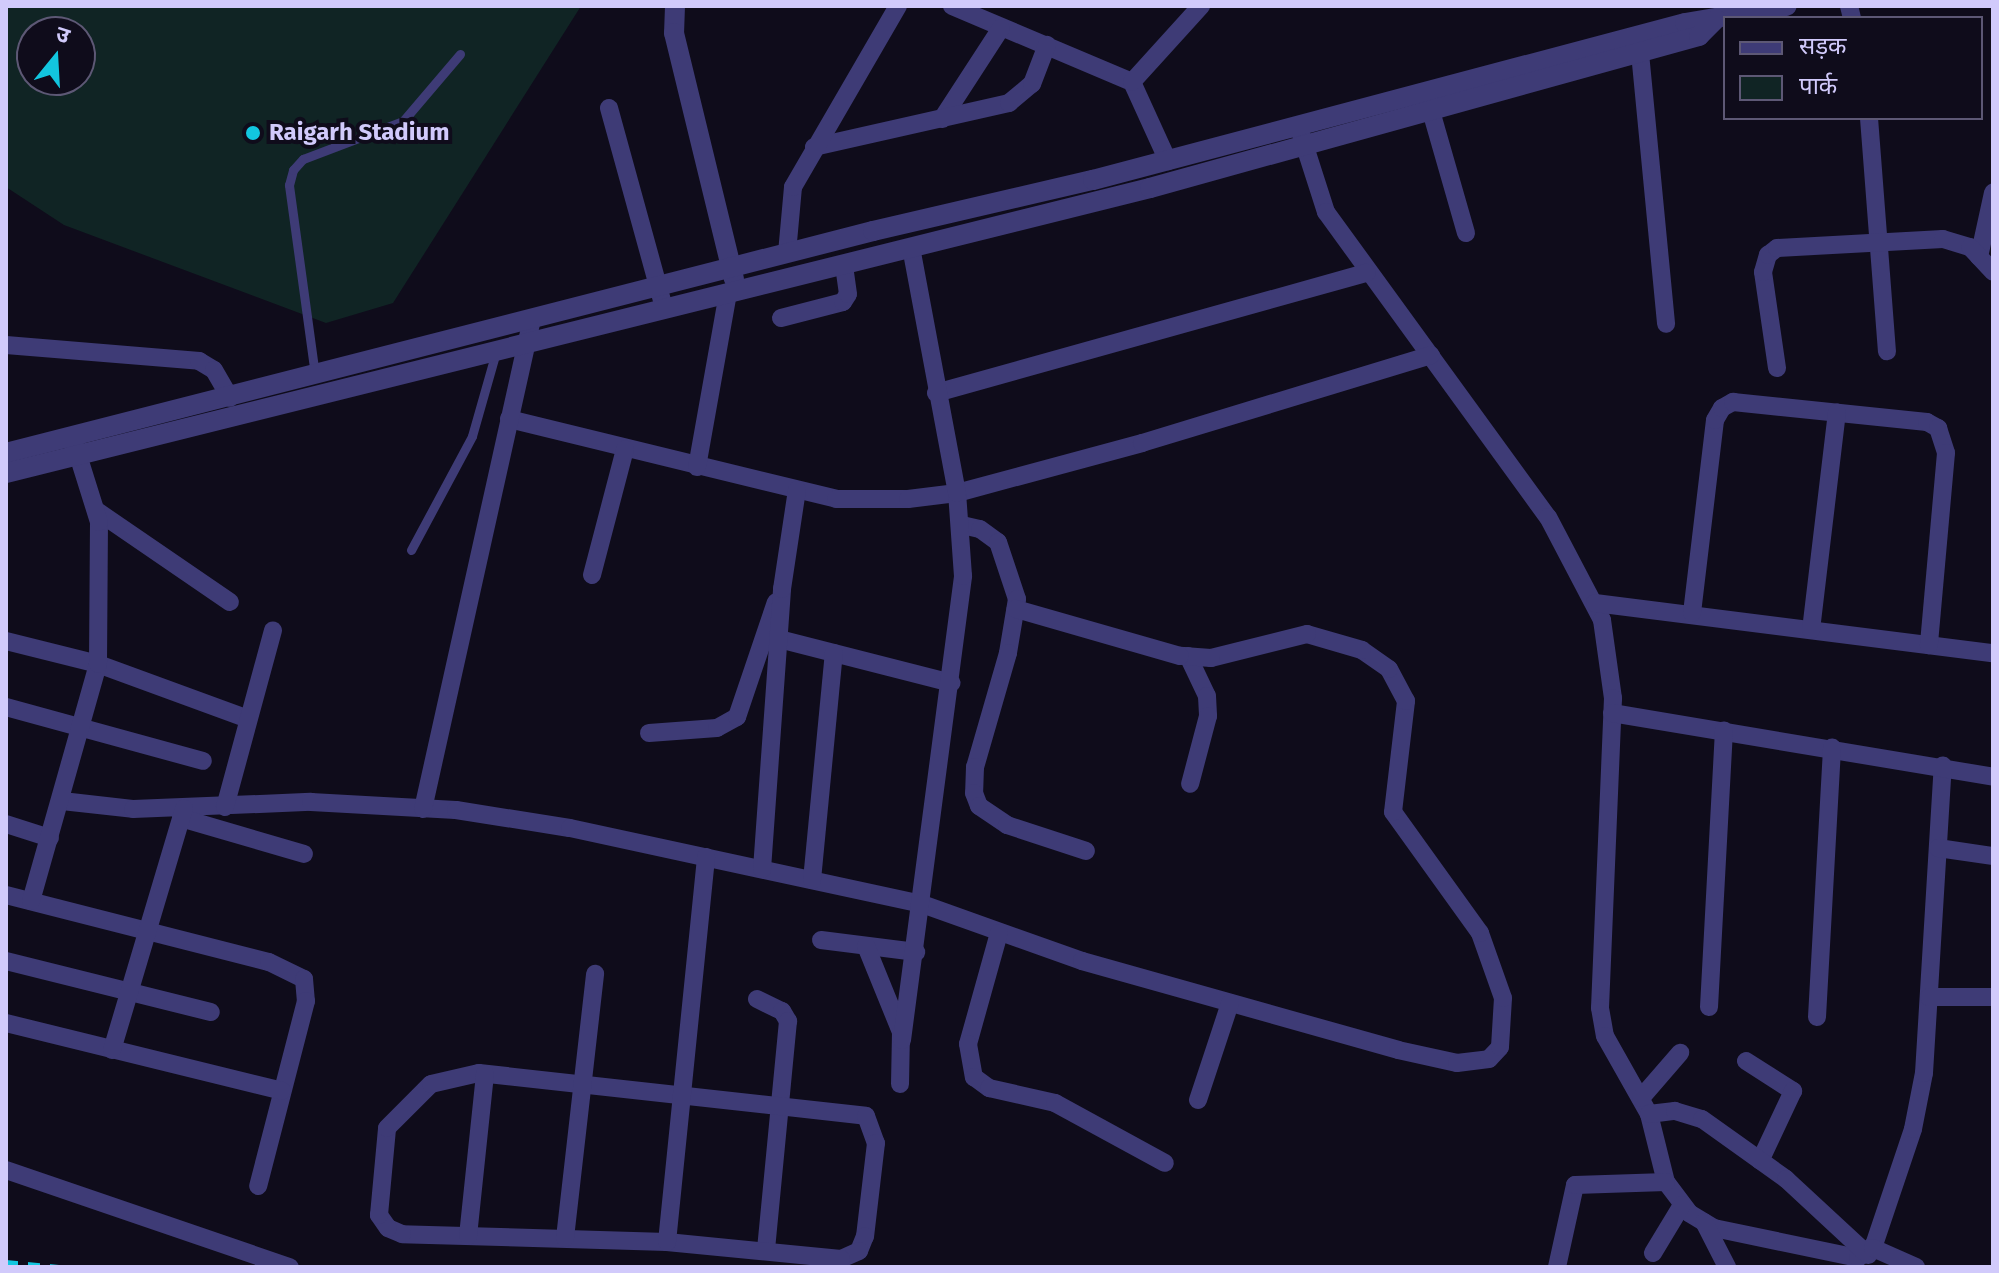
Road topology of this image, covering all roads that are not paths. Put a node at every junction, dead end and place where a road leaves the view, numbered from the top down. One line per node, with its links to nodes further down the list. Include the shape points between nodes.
1 (675, 6): 27 (street, via 674,33)
2 (898, 6): 18 (street)
3 (952, 6): 7 (street)
4 (1201, 6): 11 (street)
5 (1787, 6): 6 (street)
6 (1714, 13): 9 (street, via 1699,36); 12 (street)
7 (1001, 28): 8 (street); 15 (street)
8 (1047, 45): 11 (street); 15 (street, via 1023,96)
9 (1640, 53): 12 (street); 35 (street)
10 (460, 54): 43 (lane, via 403,121 303,159 293,170 289,185)
11 (1132, 82): 19 (street)
12 (1485, 87): 14 (street); 17 (street)
13 (609, 108): 30 (street)
14 (1431, 111): 17 (street); 21 (street)
15 (942, 119): 18 (street)
16 (1869, 120): 22 (street)
17 (1302, 137): 19 (street); 23 (street); 29 (street, via 1326,212)
18 (814, 147): 24 (street, via 793,187)
19 (1168, 161): 24 (street)
20 (1993, 193): 25 (street)
21 (1466, 233)
22 (1881, 243): 25 (street, via 1943,239 1970,247); 40 (street); 42 (street, via 1777,248 1768,255 1763,272)
23 (911, 248): 26 (street); 44 (street)
24 (787, 253): 27 (street)
25 (1979, 257): 28 (street)
26 (844, 265): 31 (street); 33 (street, via 848,294 843,302)
27 (731, 267): 30 (street); 31 (street)
28 (1993, 272)
29 (1367, 273): 41 (street); 44 (street)
30 (657, 286): 32 (street); 34 (street)
31 (732, 292): 32 (street); 52 (street)
32 (664, 308): 37 (street)
33 (781, 318)
34 (532, 319): 36 (street); 37 (street)
35 (1666, 324)
36 (500, 327): 39 (lane); 43 (street)
37 (528, 342): 39 (street); 48 (street)
38 (6, 345): 46 (street, via 199,361 214,370)
39 (496, 351): 45 (street); 58 (lane, via 472,436)
40 (1887, 351)
41 (1431, 355): 55 (street); 62 (street, via 1548,517)
42 (1777, 368)
43 (315, 375): 45 (lane); 46 (street)
44 (936, 393): 55 (street)
45 (321, 397): 49 (street)
46 (230, 398): 49 (street)
47 (1837, 413): 64 (street, via 1733,402 1722,408 1715,420); 66 (street); 69 (street, via 1927,422 1944,439)
48 (509, 419): 50 (street); 88 (street)
49 (76, 448): 51 (street); 53 (street); 56 (street)
50 (625, 449): 52 (street); 59 (street)
51 (6, 453)
52 (697, 467): 54 (street)
53 (6, 473)
54 (797, 490): 55 (street, via 880,499); 60 (street)
55 (957, 493): 57 (street)
56 (97, 511): 61 (street); 73 (street, via 102,588)
57 (962, 525): 63 (street, via 980,529 998,542); 74 (street, via 962,600)
58 (411, 550)
59 (592, 575)
60 (782, 589): 67 (street); 80 (street, via 737,717 717,728)
61 (230, 602)
62 (1595, 603): 64 (street); 76 (street, via 1611,657)
63 (1016, 609): 72 (street); 93 (street, via 975,767 974,793 979,806 1007,825)
64 (1692, 613): 66 (street)
65 (273, 630): 77 (street)
66 (1811, 630): 69 (street)
67 (779, 639): 70 (street); 97 (street)
68 (6, 641): 73 (street)
69 (1929, 645): 71 (street)
70 (834, 653): 74 (street); 98 (street)
71 (1993, 653)
72 (1188, 656): 85 (street, via 1207,696 1208,716); 113 (street, via 1211,658 1307,634 1362,650 1389,669 1406,701 1393,812 1480,933 1503,998 1504,1024 1500,1047 1489,1059 1457,1063)
73 (98, 664): 77 (street); 78 (street)
74 (951, 683): 101 (street)
75 (6, 707): 78 (street)
76 (1612, 713): 79 (street); 129 (street, via 1600,1008 1605,1036)
77 (248, 719): 87 (street)
78 (83, 727): 82 (street); 86 (street)
79 (1724, 730): 81 (street); 114 (street)
80 (649, 733)
81 (1832, 747): 83 (street); 116 (street)
82 (203, 761)
83 (1943, 766): 84 (street); 92 (street)
84 (1993, 777)
85 (1190, 784)
86 (62, 801): 89 (street); 91 (street)
87 (225, 807): 88 (street, via 311,802); 89 (street)
88 (423, 809): 96 (street, via 534,822)
89 (183, 814): 94 (street); 102 (street)
90 (6, 824): 91 (street)
91 (50, 838): 100 (street)
92 (1938, 848): 95 (street); 110 (street)
93 (1086, 851)
94 (304, 854)
95 (1993, 856)
96 (706, 857): 97 (street); 126 (street)
97 (762, 869): 98 (street)
98 (812, 880): 101 (street)
99 (6, 895): 100 (street)
100 (31, 901): 102 (street)
101 (922, 904): 103 (street); 106 (street)
102 (149, 931): 109 (street); 125 (street, via 269,962 304,979 306,1001)
103 (999, 933): 113 (street); 131 (street, via 968,1044 974,1077 989,1088 1055,1103)
104 (821, 940): 105 (street)
105 (866, 946): 106 (street); 118 (street)
106 (916, 952): 118 (street)
107 (6, 961): 109 (street)
108 (595, 974): 123 (street)
109 (130, 992): 115 (street); 119 (street)
110 (1929, 997): 111 (street); 142 (street, via 1924,1073 1913,1129)
111 (1993, 997)
112 (757, 999): 128 (street, via 782,1011 788,1021)
113 (1230, 1003): 127 (street)
114 (1709, 1007)
115 (211, 1012)
116 (1817, 1017)
117 (6, 1023): 119 (street)
118 (902, 1040): 124 (street)
119 (112, 1050): 125 (street)
120 (1680, 1053): 129 (street)
121 (1746, 1061): 130 (street, via 1793,1091)
122 (485, 1074): 123 (street); 137 (street); 137 (street, via 431,1084 387,1128 382,1151 379,1215 388,1228 402,1234)
123 (582, 1084): 126 (street); 138 (street)
124 (900, 1084)
125 (282, 1091): 134 (street)
126 (680, 1095): 128 (street); 139 (street)
127 (1198, 1100)
128 (782, 1106): 140 (street); 140 (street, via 856,1112 871,1121 876,1143 859,1251 841,1259)
129 (1645, 1106): 130 (street, via 1688,1113); 133 (street)
130 (1760, 1161): 142 (street)
131 (1165, 1163)
132 (6, 1170): 143 (street)
133 (1666, 1182): 135 (street); 144 (street, via 1575,1185)
134 (258, 1186)
135 (1682, 1205): 136 (street); 141 (street)
136 (1704, 1222): 142 (street, via 1757,1240); 145 (street)
137 (468, 1236): 138 (street)
138 (565, 1238): 139 (street)
139 (667, 1242): 140 (street)
140 (766, 1251)
141 (1653, 1253)
142 (1866, 1257): 146 (street)
143 (290, 1267)
144 (1557, 1267)
145 (1727, 1267)
146 (1916, 1267)

